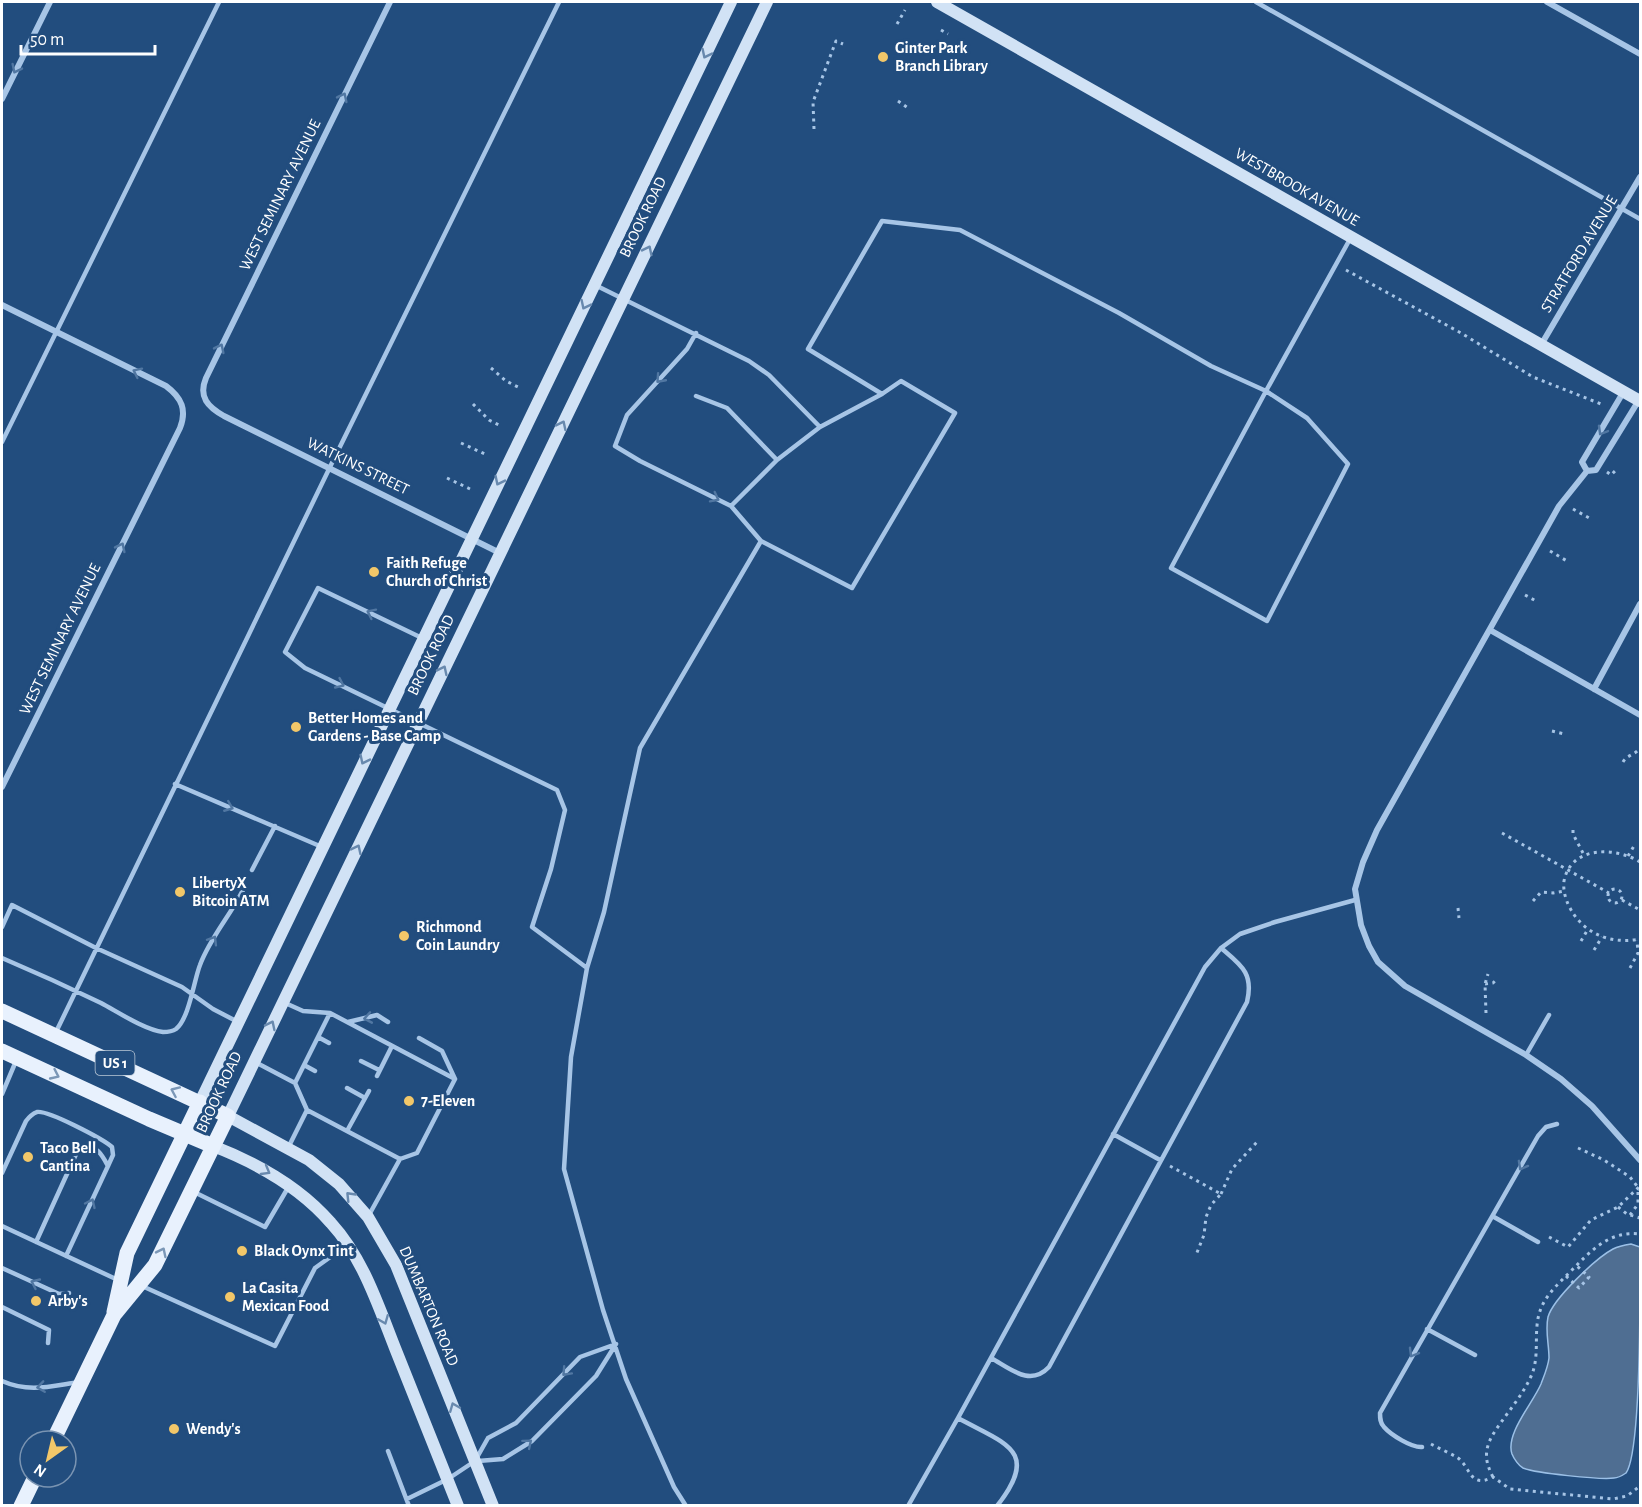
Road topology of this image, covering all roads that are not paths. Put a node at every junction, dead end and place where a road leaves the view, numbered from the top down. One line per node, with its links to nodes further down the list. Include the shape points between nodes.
1 (50, 2): 11 (street, one-way to 11)
2 (219, 2): 19 (lane)
3 (390, 2): 27 (street, WEST SEMINARY AVENUE, one-way to 3, via 202,392 206,378)
4 (559, 2): 31 (lane)
5 (732, 2): 16 (main road, BROOK ROAD, one-way to 16)
6 (767, 2): 17 (main road, BROOK ROAD, one-way to 6)
7 (937, 2): 15 (main road, WESTBROOK AVENUE)
8 (1256, 2): 13 (lane)
9 (1547, 2): 10 (street)
10 (1641, 54)
11 (2, 99)
12 (1641, 177): 13 (street, STRATFORD AVENUE)
13 (1622, 209): 14 (lane); 21 (street, STRATFORD AVENUE)
14 (1641, 219)
15 (1352, 237): 21 (main road, WESTBROOK AVENUE); 22 (lane)
16 (595, 285): 17 (lane); 34 (main road, BROOK ROAD, one-way to 34)
17 (624, 299): 20 (lane); 36 (main road, BROOK ROAD, one-way to 17)
18 (2, 305): 19 (street)
19 (56, 332): 29 (lane); 45 (street, WEST SEMINARY AVENUE, one-way to 19, via 180,428 184,412 176,394 166,386)
20 (696, 333): 28 (lane, via 770,375); 33 (lane, one-way to 33, via 687,350 627,415 615,446)
21 (1541, 345): 23 (main road, WESTBROOK AVENUE)
22 (1266, 390): 22 (lane, via 1307,418 1348,464 1267,621 1171,568); 24 (lane, via 1211,366 960,230 882,221 808,349)
23 (1624, 391): 26 (main road, WESTBROOK AVENUE); 32 (street, one-way to 32, via 1582,462)
24 (882, 394): 28 (lane); 35 (lane, via 901,381 955,413 852,588)
25 (696, 396): 30 (lane, via 727,408)
26 (1640, 400): 32 (street, via 1602,462 1596,470)
27 (205, 402): 31 (street, WATKINS STREET, via 224,416)
28 (820, 427): 30 (lane)
29 (2, 442)
30 (777, 460): 33 (lane)
31 (330, 467): 34 (street, WATKINS STREET); 44 (lane)
32 (1587, 471): 38 (street, via 1559,506)
33 (731, 506): 35 (lane)
34 (471, 538): 36 (street, WATKINS STREET); 39 (main road, BROOK ROAD)
35 (761, 540): 55 (lane, via 640,748 604,912)
36 (500, 553): 43 (main road, BROOK ROAD, one-way to 36)
37 (1641, 604): 40 (street)
38 (1490, 630): 40 (street); 50 (street, via 1377,830 1360,871)
39 (423, 639): 41 (main road, BROOK ROAD); 41 (lane, one-way to 41, via 318,588 285,652 305,668)
40 (1594, 689): 42 (street)
41 (389, 708): 43 (lane); 47 (main road, BROOK ROAD, one-way to 47)
42 (1641, 715)
43 (418, 723): 55 (lane, via 557,790 565,810 532,927); 58 (main road, BROOK ROAD, one-way to 43)
44 (175, 784): 46 (lane, one-way to 46); 52 (lane)
45 (2, 787)
46 (275, 826): 47 (lane); 48 (lane)
47 (322, 847): 62 (main road, BROOK ROAD)
48 (252, 870)
49 (243, 890): 57 (lane, one-way to 49, via 199,966)
50 (1355, 900): 53 (lane, via 1254,928); 71 (street, via 1368,946 1390,974 1425,999)
51 (2, 927): 52 (lane, via 12,905)
52 (96, 948): 56 (lane); 57 (lane)
53 (1221, 948): 89 (lane, via 1197,979); 93 (lane, via 1244,967 1250,991 1247,1002)
54 (2, 958): 56 (lane)
55 (587, 968): 114 (lane, via 571,1058 564,1169)
56 (76, 990): 57 (lane, via 164,1032 177,1029); 65 (lane)
57 (192, 994): 62 (lane)
58 (283, 1001): 60 (lane, via 303,1011); 74 (main road, BROOK ROAD, one-way to 58)
59 (2, 1011): 65 (main road, US 1)
60 (330, 1013): 63 (lane); 66 (lane)
61 (1549, 1015): 71 (lane)
62 (238, 1022): 83 (main road, BROOK ROAD)
63 (348, 1022): 64 (lane, one-way to 63, via 376,1015); 69 (lane)
64 (388, 1022)
65 (54, 1034): 83 (main road, US 1, one-way to 65)
66 (318, 1037): 68 (lane); 75 (lane)
67 (419, 1038): 77 (lane, via 442,1051)
68 (329, 1043)
69 (392, 1046): 73 (lane, via 378,1073); 77 (lane)
70 (2, 1051): 72 (main road, US 1)
71 (1526, 1055): 94 (street, via 1577,1092)
72 (18, 1058): 81 (lane); 88 (main road, US 1, one-way to 88)
73 (361, 1061)
74 (254, 1062): 78 (lane); 85 (main road, BROOK ROAD)
75 (304, 1065): 76 (lane); 78 (lane)
76 (315, 1071)
77 (455, 1079): 92 (lane, via 417,1153)
78 (295, 1083): 84 (lane)
79 (347, 1088): 82 (lane)
80 (369, 1091): 82 (lane)
81 (2, 1094)
82 (365, 1098): 87 (lane)
83 (200, 1102): 85 (main road, US 1); 88 (main road, BROOK ROAD)
84 (307, 1110): 87 (lane); 91 (lane)
85 (228, 1116): 90 (main road, BROOK ROAD); 91 (main road, DUMBARTON ROAD)
86 (1557, 1124): 99 (lane, one-way to 99, via 1546,1127 1538,1136)
87 (347, 1131): 92 (lane)
88 (184, 1134): 90 (main road); 107 (main road, BROOK ROAD, via 127,1253)
89 (1113, 1134): 93 (lane); 116 (lane)
90 (213, 1146): 97 (main road, one-way to 97); 98 (main road, BROOK ROAD)
91 (288, 1148): 100 (main road, DUMBARTON ROAD, one-way to 91, via 325,1172)
92 (400, 1159): 100 (lane)
93 (1160, 1160): 116 (lane, via 1049,1367 1035,1377 1026,1376)
94 (1641, 1160)
95 (108, 1166): 96 (lane, via 112,1148 107,1143 50,1115 36,1113 26,1121); 102 (lane, via 97,1149 82,1146); 105 (lane, one-way to 95)
96 (2, 1173)
97 (289, 1186): 98 (lane, via 265,1227); 104 (main road, via 318,1209)
98 (192, 1190): 108 (main road, BROOK ROAD, one-way to 98, via 155,1265)
99 (1494, 1216): 103 (lane); 112 (lane)
100 (368, 1217): 123 (main road, DUMBARTON ROAD, one-way to 100, via 396,1265)
101 (2, 1226): 102 (lane)
102 (36, 1242): 105 (lane)
103 (1538, 1242)
104 (348, 1245): 108 (lane, via 315,1268 275,1346); 124 (main road, one-way to 124, via 377,1302)
105 (66, 1256): 107 (lane)
106 (2, 1268): 109 (lane, one-way to 106, via 59,1294)
107 (120, 1281): 111 (main road, BROOK ROAD)
108 (139, 1285): 111 (main road, BROOK ROAD)
109 (69, 1293)
110 (2, 1307): 113 (lane, via 49,1330)
111 (114, 1315): 118 (main road, BROOK ROAD)
112 (1427, 1329): 115 (lane); 121 (lane, one-way to 121, via 1380,1419 1383,1426 1414,1448)
113 (48, 1343)
114 (616, 1344): 123 (lane, one-way to 123, via 580,1357 516,1423 488,1438); 123 (lane, one-way to 114, via 503,1459 532,1441 596,1376); 131 (lane, via 626,1379)
115 (1475, 1355)
116 (991, 1358): 119 (lane)
117 (2, 1381): 118 (lane, one-way to 117, via 31,1389)
118 (82, 1381): 120 (main road, BROOK ROAD)
119 (958, 1418): 132 (lane); 133 (lane, via 1007,1445 1015,1454 1016,1477)
120 (59, 1429)
121 (1422, 1447)
122 (388, 1450): 126 (lane)
123 (475, 1461): 124 (lane); 130 (main road, DUMBARTON ROAD)
124 (448, 1479): 126 (lane); 129 (main road)
125 (29, 1489): 127 (main road)
126 (407, 1499): 128 (lane)
127 (21, 1506)
128 (409, 1506)
129 (458, 1506)
130 (493, 1506)
131 (686, 1506)
132 (908, 1506)
133 (997, 1506)

